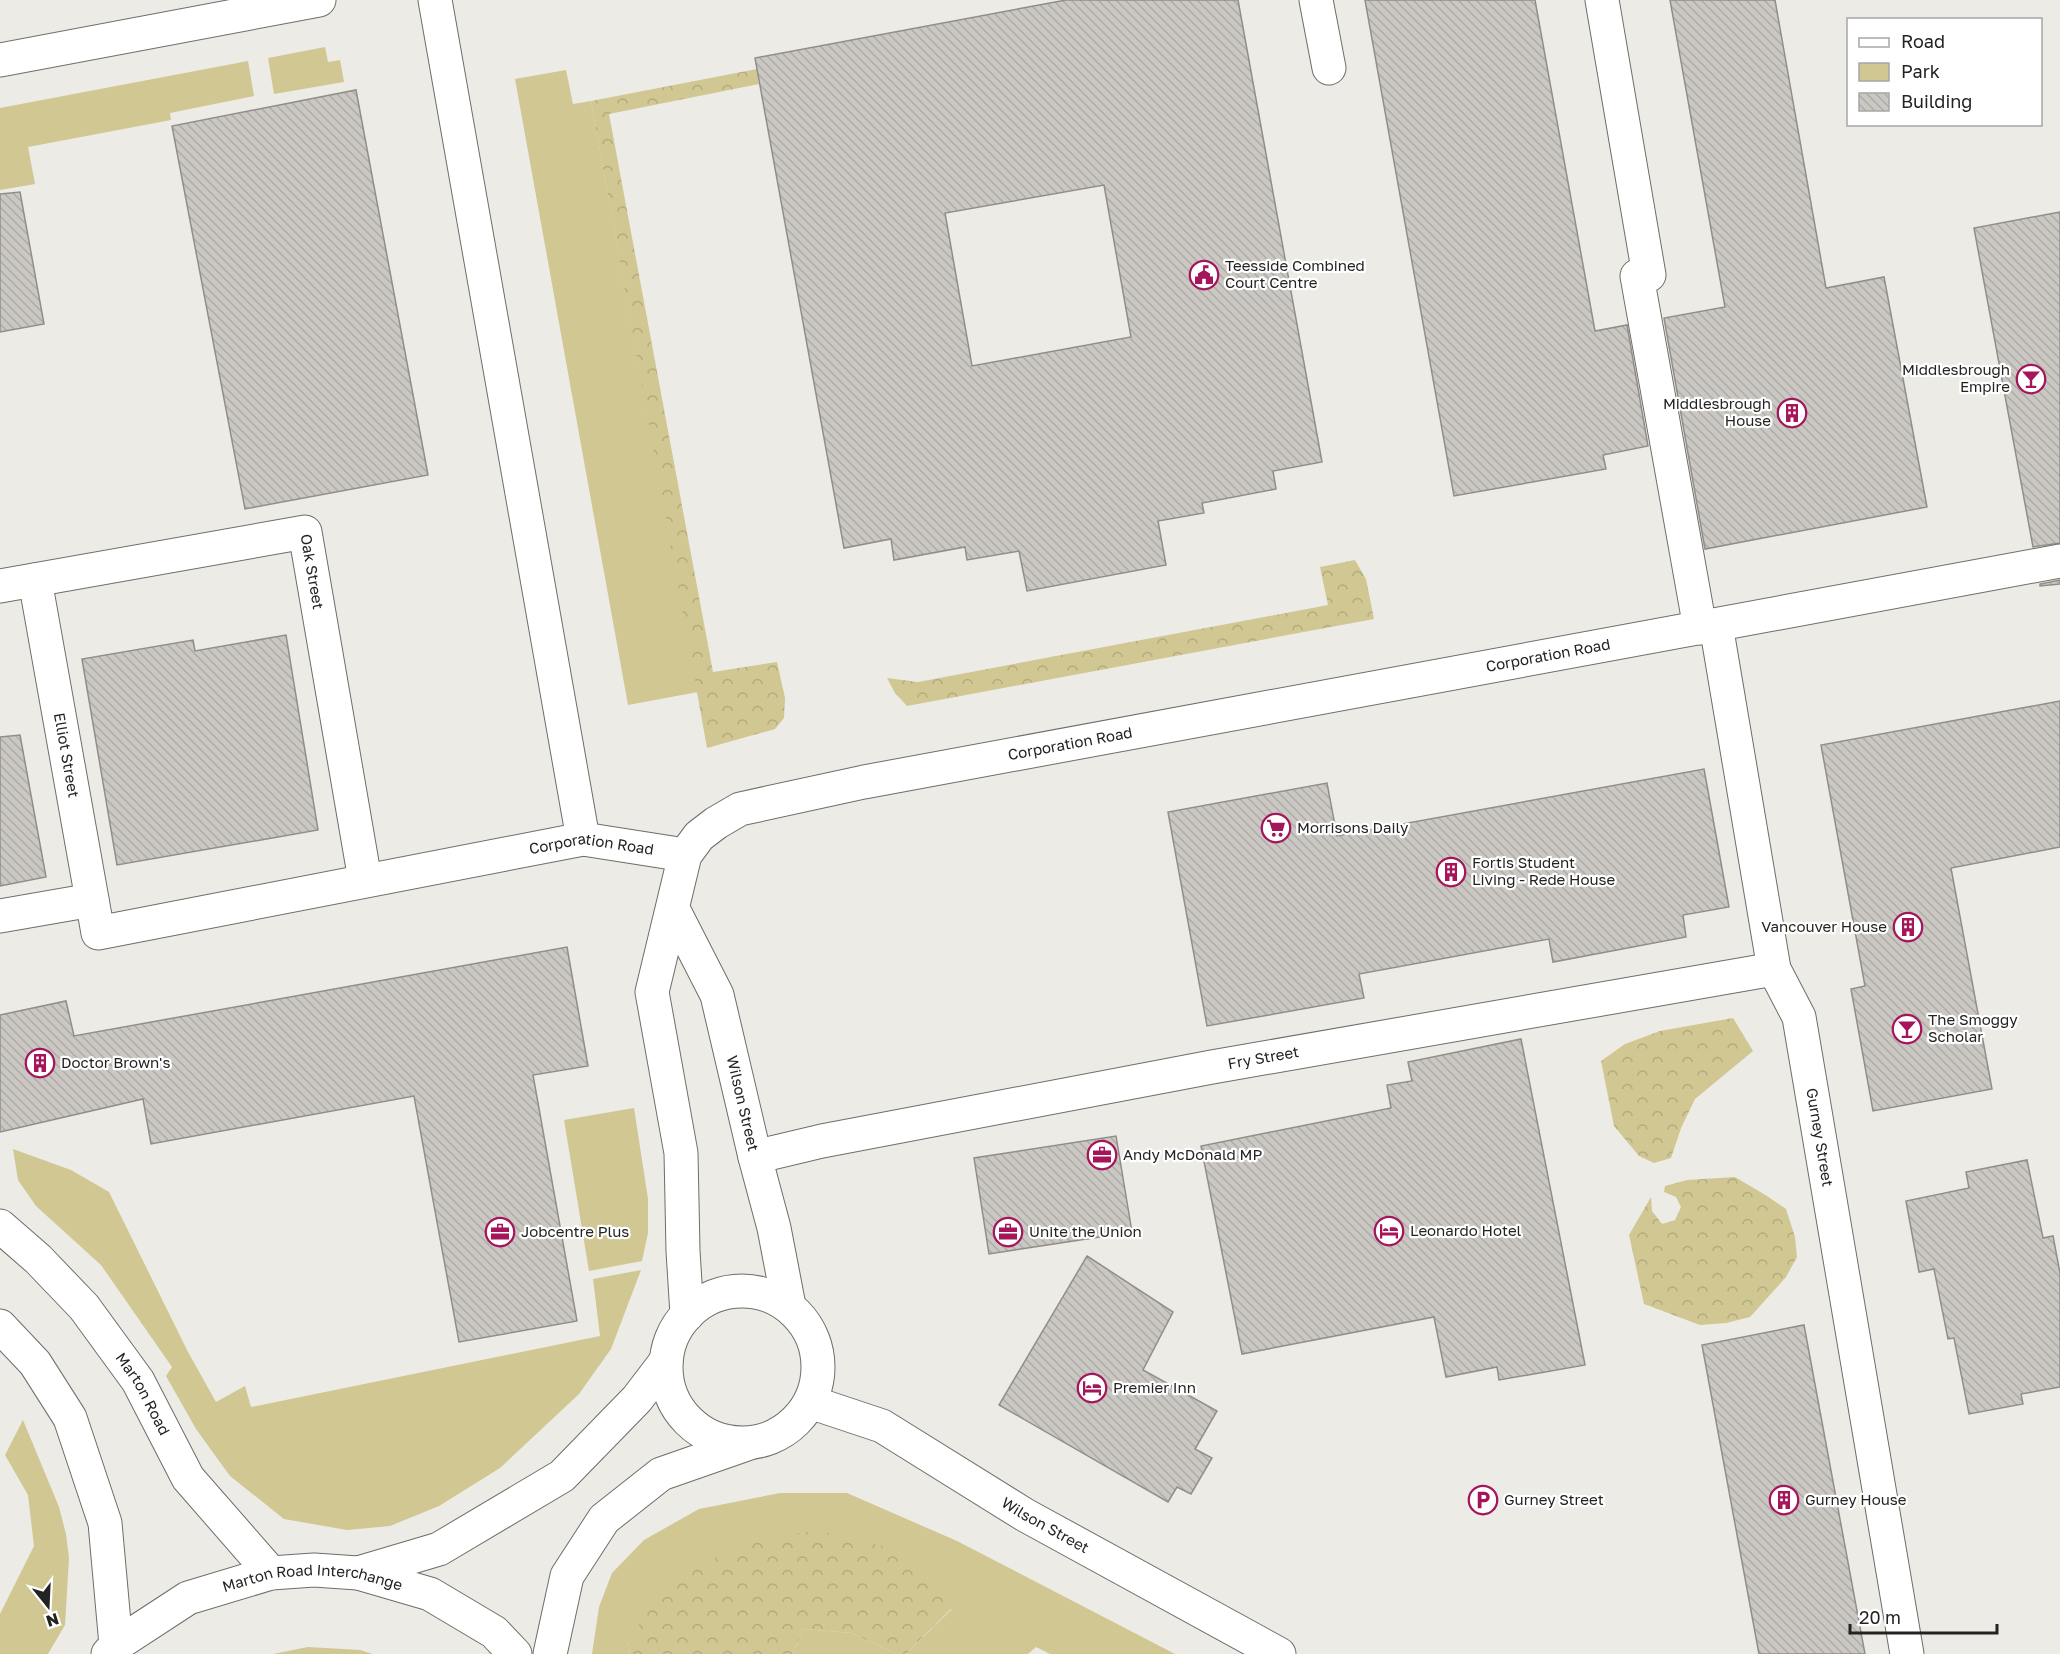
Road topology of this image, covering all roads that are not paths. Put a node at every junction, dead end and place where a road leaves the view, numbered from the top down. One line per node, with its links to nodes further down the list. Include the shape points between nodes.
1 (319, 0): 5 (street)
2 (435, 0): 11 (street)
3 (1316, 0): 6 (street)
4 (1602, 0): 10 (street, Gurney Street, via 1649,275 1637,276)
5 (0, 60)
6 (1329, 68)
7 (2060, 561): 10 (street, Corporation Road)
8 (35, 580): 9 (street, Oak Street); 13 (street, Oak Street, via 305,532); 14 (street, Elliot Street)
9 (0, 586)
10 (1708, 627): 12 (street, Corporation Road, via 864,782 740,809 699,836); 18 (street, Gurney Street)
11 (583, 839): 12 (street, Corporation Road); 13 (street, Corporation Road)
12 (685, 855): 15 (street)
13 (365, 880): 17 (street, Corporation Road)
14 (92, 900): 16 (street); 17 (street, Elliot Street)
15 (673, 909): 19 (street, Wilson Street, via 717,995); 22 (street, via 652,992 681,1153)
16 (0, 916)
17 (98, 933)
18 (1774, 969): 19 (street, Fry Street, via 1212,1067); 33 (street, Gurney Street, via 1799,1017)
19 (755, 1157): 21 (street, Wilson Street)
20 (0, 1226): 27 (street, Marton Road, via 84,1307 138,1381 188,1478)
21 (789, 1306): 22 (street, via 770,1296 725,1294 704,1301); 25 (street, via 807,1326 817,1350 818,1377)
22 (687, 1316): 24 (street, via 673,1336)
23 (0, 1326): 29 (street, via 35,1363 70,1418 105,1522)
24 (666, 1361): 26 (street, via 669,1388 680,1411 699,1430 722,1441); 28 (street, via 637,1400 562,1476 439,1549)
25 (810, 1402): 26 (street, via 795,1423 774,1437); 32 (street, Wilson Street, via 882,1426 1025,1515)
26 (749, 1443): 31 (street, via 661,1474 604,1520 567,1576)
27 (271, 1573): 28 (street, Marton Road Interchange, via 314,1570); 29 (street, Marton Road Interchange, via 188,1598)
28 (358, 1574): 30 (street, Marton Road Interchange, via 430,1594 494,1632)
29 (112, 1650)
30 (515, 1654)
31 (550, 1654)
32 (1279, 1654)
33 (1907, 1654)

